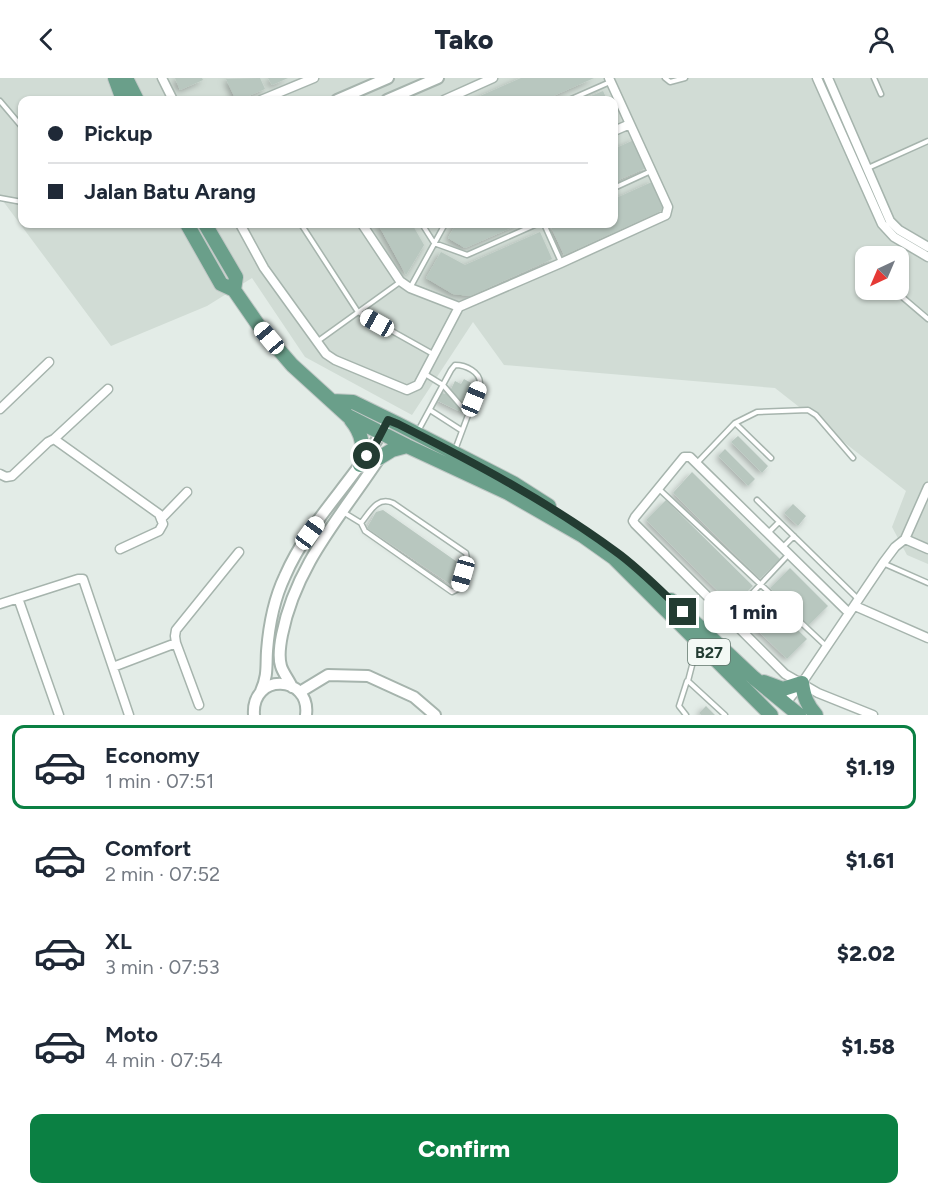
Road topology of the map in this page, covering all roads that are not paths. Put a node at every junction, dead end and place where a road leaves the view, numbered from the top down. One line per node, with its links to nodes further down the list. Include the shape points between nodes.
1 (115, 78): 16 (main road)
2 (126, 78): 17 (main road)
3 (162, 78): 18 (street)
4 (314, 78): 19 (street)
5 (388, 78): 20 (street)
6 (438, 78): 14 (street)
7 (493, 78): 22 (street)
8 (665, 78): 9 (lane, via 670,82)
9 (685, 78)
10 (817, 78): 47 (street, via 882,224 894,237)
11 (828, 78): 31 (street)
12 (874, 78): 15 (lane)
13 (610, 80): 23 (lane); 24 (street)
14 (419, 82): 21 (street)
15 (881, 94)
16 (122, 96)
17 (135, 96)
18 (171, 96)
19 (271, 96)
20 (346, 96)
21 (394, 96)
22 (453, 96)
23 (577, 96)
24 (617, 96)
25 (618, 98): 28 (street)
26 (0, 101): 27 (lane)
27 (18, 121)
28 (630, 124): 29 (street); 32 (street)
29 (618, 130)
30 (928, 141): 31 (lane)
31 (867, 169): 46 (street, via 893,226)
32 (651, 170): 33 (lane); 48 (street, via 668,207 666,215)
33 (618, 186)
34 (0, 198): 35 (lane)
35 (18, 201)
36 (189, 228): 51 (main road, via 221,284)
37 (208, 228): 51 (main road, B27, via 236,278)
38 (242, 228): 56 (street, via 264,268)
39 (304, 228): 54 (lane)
40 (365, 228): 49 (street)
41 (425, 228): 45 (lane)
42 (443, 228): 45 (lane)
43 (528, 228): 45 (lane, via 467,255)
44 (546, 228): 48 (lane)
45 (434, 243): 50 (lane)
46 (928, 247)
47 (928, 257)
48 (561, 263): 53 (street)
49 (400, 281): 50 (street); 54 (lane)
50 (410, 288): 53 (street)
51 (234, 290): 62 (main road, B27, via 292,365)
52 (906, 300): 55 (lane)
53 (459, 307): 57 (street)
54 (358, 312): 56 (lane); 57 (lane)
55 (928, 319)
56 (317, 342): 59 (street, via 335,360 407,390 418,385)
57 (434, 355): 59 (street)
58 (49, 362): 63 (street)
59 (424, 373): 60 (lane)
60 (443, 385): 64 (lane); 65 (lane); 65 (lane, via 455,365 477,374 480,383)
61 (108, 389): 72 (street)
62 (332, 400): 66 (main road, B27); 67 (main road, B27, via 353,402)
63 (0, 409)
64 (430, 410): 69 (lane); 70 (lane)
65 (468, 414): 69 (lane)
66 (348, 416): 71 (main road, B27); 79 (main road, via 363,440)
67 (393, 422): 70 (main road, B27); 71 (street)
68 (735, 423): 76 (lane); 77 (lane, via 757,412 808,410); 78 (lane)
69 (461, 430): 74 (lane)
70 (416, 433): 74 (main road, B27)
71 (386, 436): 73 (main road, B27); 75 (street); 79 (street)
72 (54, 440): 80 (street, via 12,476); 86 (street)
73 (407, 446): 75 (main road); 104 (main road, B27, via 508,493 583,536 615,558)
74 (454, 453): 108 (main road, B27, via 513,483 617,552)
75 (379, 458): 85 (street)
76 (771, 458)
77 (853, 458)
78 (697, 463): 82 (street, via 684,457); 89 (street)
79 (360, 465): 112 (street, via 299,548 285,575 273,607 267,676)
80 (0, 474)
81 (928, 487): 91 (street)
82 (658, 488): 98 (lane); 102 (street, via 634,517 634,524)
83 (187, 492): 86 (street)
84 (757, 500): 87 (lane)
85 (342, 512): 88 (lane); 111 (street, via 312,555 286,618 279,652 281,668)
86 (161, 519): 92 (street, via 159,531)
87 (779, 522): 89 (lane); 90 (lane)
88 (361, 523): 88 (lane, via 378,502 393,503 466,554 458,589 452,592 365,531)
89 (768, 533): 94 (street)
90 (794, 536): 94 (lane); 101 (lane)
91 (905, 539): 93 (street); 96 (street)
92 (120, 549)
93 (928, 549)
94 (786, 550): 98 (lane); 101 (street)
95 (239, 552): 105 (street, via 176,630)
96 (883, 563): 97 (lane); 101 (street)
97 (928, 583)
98 (760, 584): 102 (lane); 106 (lane)
99 (18, 598): 100 (street); 107 (street, via 83,579); 116 (street)
100 (0, 604)
101 (854, 606): 103 (street); 106 (street)
102 (729, 618): 110 (street, via 785,674)
103 (928, 638)
104 (699, 641): 109 (lane); 122 (main road, B27)
105 (176, 643): 107 (street); 113 (street)
106 (827, 647): 110 (street)
107 (113, 667): 117 (street)
108 (754, 678): 110 (main road, via 783,689); 114 (main road, B27)
109 (688, 681): 120 (lane, via 679,706); 121 (lane)
110 (802, 683): 114 (street); 124 (main road, via 809,708); 125 (street)
111 (296, 690): 112 (street, via 276,684); 115 (street, via 328,675 368,676 414,696); 119 (street, via 304,700)
112 (261, 691): 118 (street)
113 (199, 705)
114 (787, 709): 123 (main road, B27)
115 (430, 713)
116 (59, 715)
117 (129, 715)
118 (254, 715)
119 (306, 715)
120 (686, 715)
121 (725, 715)
122 (771, 715)
123 (799, 715)
124 (816, 715)
125 (873, 715)

